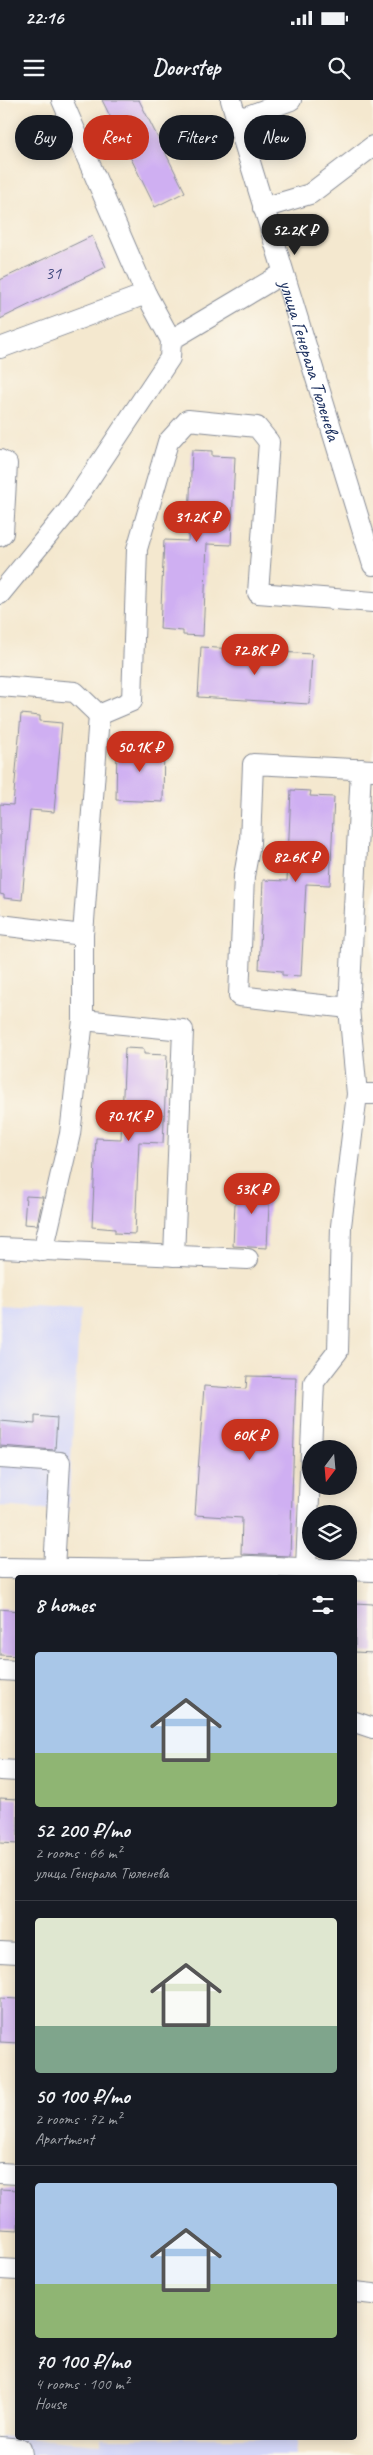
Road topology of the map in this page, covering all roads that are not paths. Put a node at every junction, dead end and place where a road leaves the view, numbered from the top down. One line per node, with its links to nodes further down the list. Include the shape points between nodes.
1 (62, 100): 8 (street)
2 (231, 100): 4 (street, улица Генерала Тюленева)
3 (291, 100): 4 (street)
4 (237, 120): 6 (street, улица Генерала Тюленева)
5 (373, 146): 6 (street, via 310,194)
6 (263, 208): 7 (street, улица Генерала Тюленева)
7 (282, 274): 9 (street); 13 (street, улица Генерала Тюленева)
8 (146, 294): 9 (street); 10 (street)
9 (170, 340): 14 (street, via 170,358 68,511)
10 (0, 348)
11 (0, 460): 12 (street, via 7,464 3,533)
12 (0, 536)
13 (373, 564)
14 (0, 594)
15 (373, 602): 17 (street, via 258,593 269,442 257,426 188,420 168,442 137,549 132,701)
16 (0, 686): 17 (street, via 75,692)
17 (99, 715): 20 (street)
18 (367, 769): 21 (street); 21 (street, via 253,764 250,843 244,876 239,996)
19 (0, 925): 20 (street)
20 (83, 935): 22 (street)
21 (349, 1008): 23 (street)
22 (82, 1020): 25 (street, via 70,1134); 26 (street, via 183,1030)
23 (365, 1094): 28 (street, via 341,1226 338,1351 314,1382)
24 (0, 1248): 25 (street)
25 (44, 1251): 26 (street)
26 (174, 1256): 27 (street)
27 (248, 1259)
28 (311, 1440)
29 (0, 1458): 33 (street, via 60,1462)
30 (309, 1495): 31 (street)
31 (306, 1567): 33 (street); 34 (street)
32 (0, 1568): 33 (street)
33 (54, 1569)
34 (373, 1571)
35 (0, 1670): 36 (street)
36 (15, 1671)
37 (357, 1723): 38 (street)
38 (373, 1728)
39 (0, 1770): 40 (street)
40 (15, 1771)
41 (0, 1952): 42 (street)
42 (15, 1953)
43 (0, 2173): 44 (street)
44 (15, 2174)
45 (0, 2269): 46 (street)
46 (15, 2270)
47 (357, 2292): 48 (street)
48 (373, 2294)
49 (0, 2447): 50 (street, via 21,2449)
50 (22, 2455)

